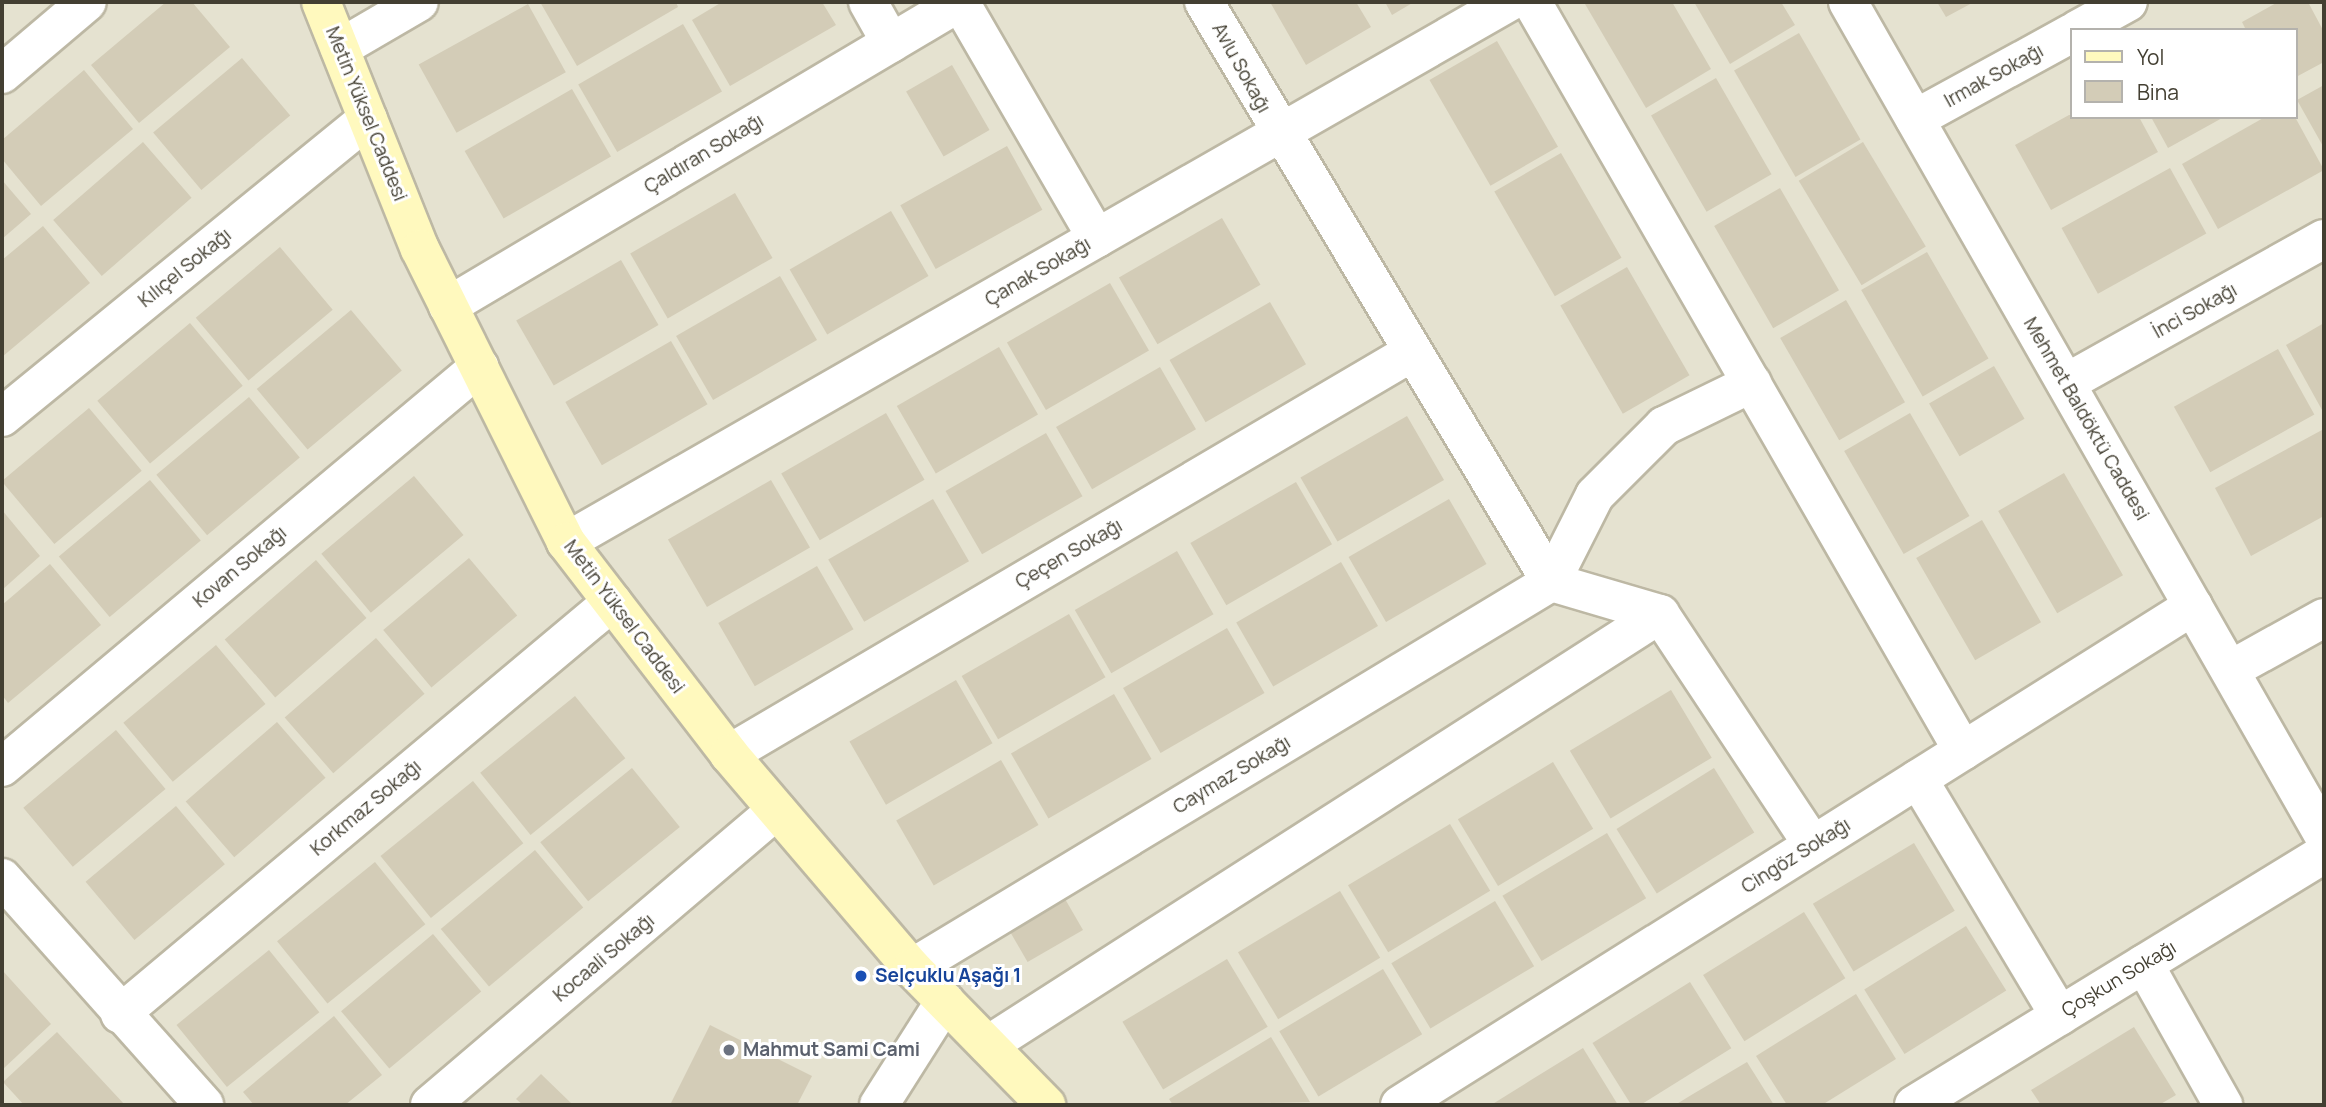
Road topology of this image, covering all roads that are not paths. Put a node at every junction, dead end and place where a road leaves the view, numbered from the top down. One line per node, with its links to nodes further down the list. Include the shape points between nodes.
1 (87, 2): 15 (street)
2 (321, 2): 14 (street, Metin Yüksel Caddesi)
3 (419, 2): 14 (street)
4 (868, 2): 13 (street)
5 (960, 2): 13 (street, Çaldıran Sokağı); 19 (street)
6 (1204, 2): 18 (street, Avlu Sokağı)
7 (1509, 2): 18 (street, Çanak Sokağı)
8 (1532, 2): 24 (street)
9 (1848, 2): 17 (street, Mehmet Baldöktü Caddesi)
10 (2128, 2): 11 (street)
11 (2081, 28)
12 (2070, 34): 17 (street, Irmak Sokağı)
13 (891, 43): 21 (street, Çaldıran Sokağı)
14 (340, 48): 16 (street, Metin Yüksel Caddesi)
15 (2, 74)
16 (368, 119): 21 (street, Metin Yüksel Caddesi); 26 (street, Kılıçel Sokağı)
17 (1915, 119): 25 (street, Mehmet Baldöktü Caddesi)
18 (1278, 134): 19 (street, Çanak Sokağı); 22 (street, Avlu Sokağı)
19 (1097, 238): 27 (street, Çanak Sokağı)
20 (2324, 239): 25 (street, İnci Sokağı)
21 (448, 306): 23 (street, Metin Yüksel Caddesi)
22 (1409, 354): 28 (street, Avlu Sokağı); 35 (street, Çeçen Sokağı)
23 (479, 367): 27 (street, Metin Yüksel Caddesi); 36 (street, Kovan Sokağı)
24 (1752, 383): 28 (street, via 1664,426 1605,485); 34 (street)
25 (2066, 383): 30 (street, Mehmet Baldöktü Caddesi)
26 (2, 416)
27 (566, 542): 29 (street, Metin Yüksel Caddesi)
28 (1551, 582): 31 (street); 44 (street, Caymaz Sokağı)
29 (612, 603): 35 (street, Metin Yüksel Caddesi); 46 (street, Korkmaz Sokağı)
30 (2193, 606): 33 (street, Mehmet Baldöktü Caddesi); 34 (street, Cingöz Sokağı)
31 (1660, 614): 40 (street); 48 (street)
32 (2324, 618): 33 (street)
33 (2230, 670): 39 (street, Mehmet Baldöktü Caddesi)
34 (1963, 751): 37 (street, Cingöz Sokağı)
35 (729, 754): 38 (street, Metin Yüksel Caddesi)
36 (2, 767)
37 (1918, 779): 40 (street, Cingöz Sokağı); 47 (street)
38 (777, 810): 44 (street, Metin Yüksel Caddesi); 50 (street, Kocaali Sokağı)
39 (2324, 836)
40 (1813, 845): 53 (street, Cingöz Sokağı)
41 (2324, 854): 43 (street, Çoşkun Sokağı)
42 (2, 878): 46 (street)
43 (2144, 964): 47 (street, Çoşkun Sokağı); 55 (street)
44 (912, 968): 45 (street, Metin Yüksel Caddesi)
45 (945, 1001): 48 (street, Metin Yüksel Caddesi); 51 (street)
46 (120, 1014): 49 (street)
47 (2060, 1016): 54 (street, Çoşkun Sokağı)
48 (988, 1045): 52 (street, Metin Yüksel Caddesi)
49 (204, 1105)
50 (430, 1105)
51 (880, 1105)
52 (1046, 1105)
53 (1400, 1105)
54 (1914, 1105)
55 (2223, 1105)

